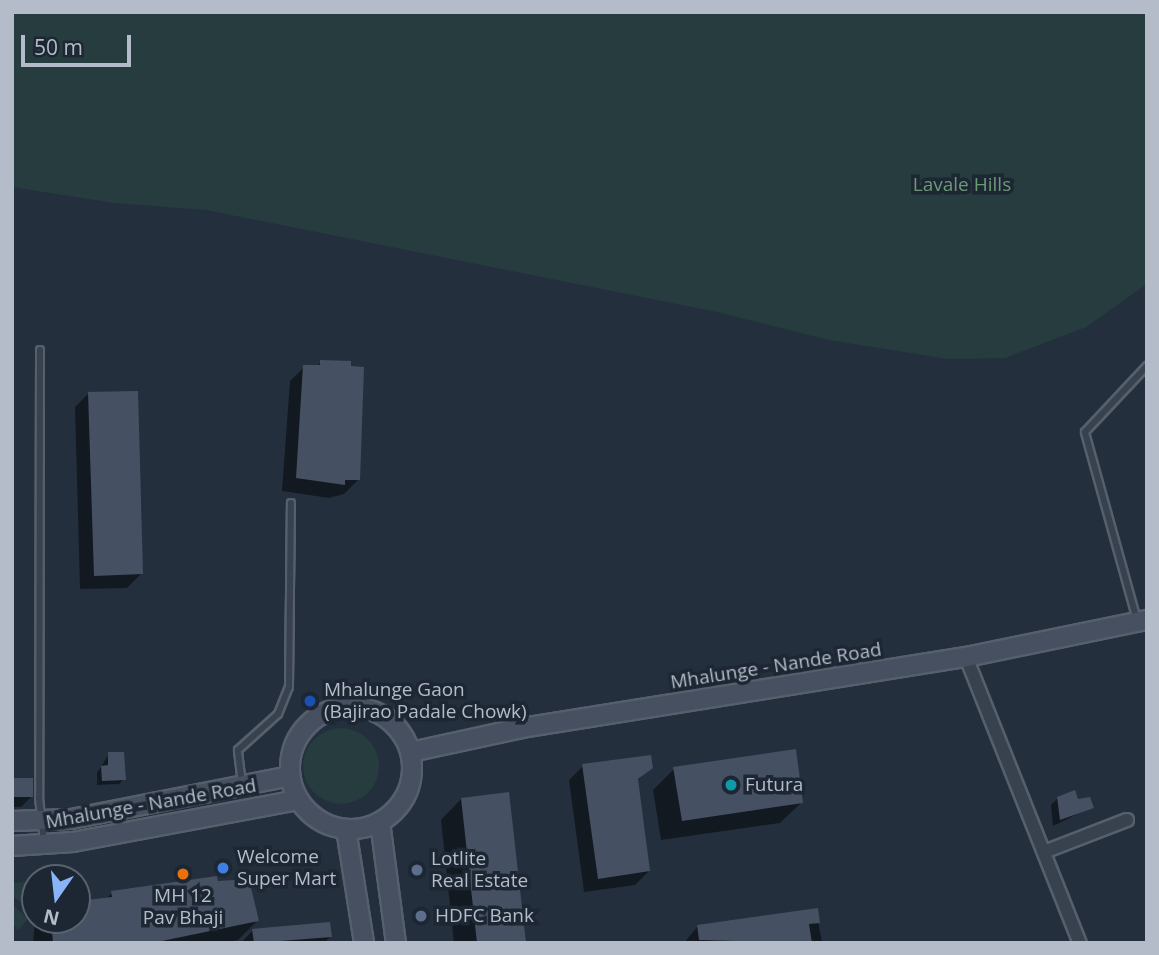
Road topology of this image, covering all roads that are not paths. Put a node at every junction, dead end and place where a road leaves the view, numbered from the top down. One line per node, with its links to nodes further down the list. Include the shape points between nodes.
1 (40, 350): 10 (lane, via 39,797)
2 (1147, 366): 4 (lane, via 1084,432)
3 (291, 503): 8 (lane, via 289,687 278,714 238,750)
4 (1142, 621): 5 (main road, Mhalunge - Nande Road)
5 (966, 657): 6 (main road, Mhalunge - Nande Road, via 522,728); 17 (street)
6 (411, 752): 7 (main road, via 388,719 370,709 339,709 312,721 298,737); 13 (main road, via 408,793)
7 (290, 776): 8 (main road, Mhalunge - Nande Road); 9 (main road)
8 (242, 784): 10 (main road, Mhalunge - Nande Road, via 71,819)
9 (297, 800): 14 (main road, via 326,824); 15 (main road, Mhalunge - Nande Road)
10 (43, 820): 12 (main road, Mhalunge - Nande Road); 15 (lane)
11 (1126, 820): 17 (street)
12 (12, 821)
13 (380, 822): 14 (main road); 19 (main road)
14 (346, 829): 18 (main road)
15 (44, 844): 16 (main road, Mhalunge - Nande Road)
16 (12, 846)
17 (1044, 852): 20 (street)
18 (364, 943)
19 (396, 943)
20 (1080, 943)

